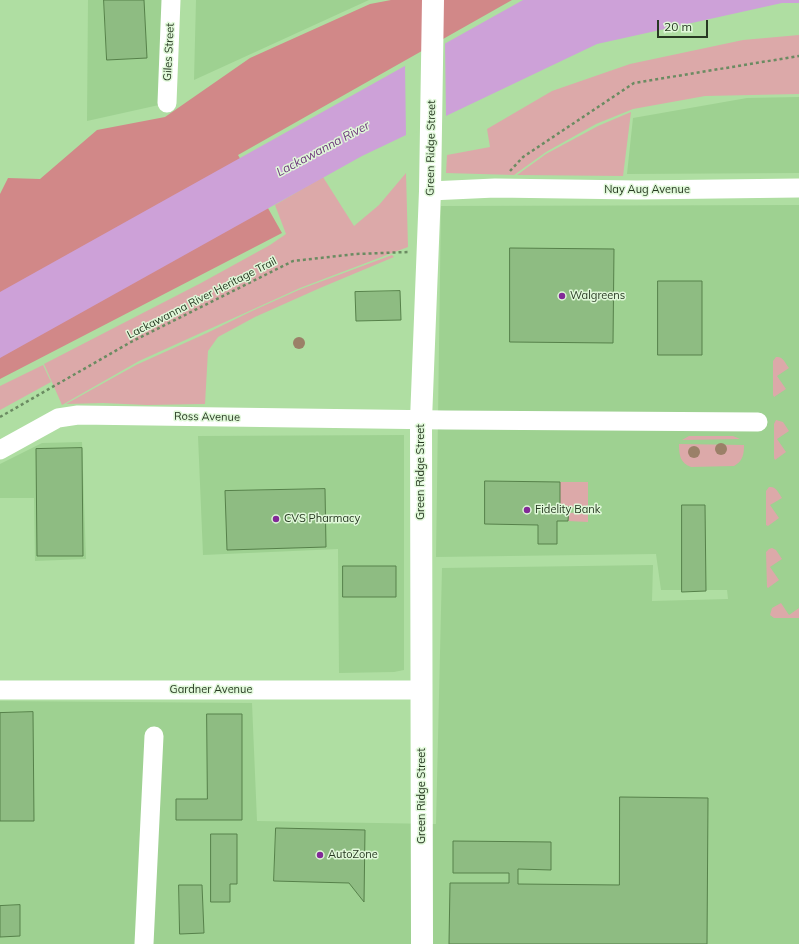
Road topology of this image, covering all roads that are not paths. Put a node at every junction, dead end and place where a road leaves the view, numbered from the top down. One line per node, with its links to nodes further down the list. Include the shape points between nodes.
1 (171, 0): 3 (street, Giles Street)
2 (433, 0): 5 (main road, Green Ridge Street)
3 (167, 103)
4 (799, 188): 5 (street, Nay Aug Avenue, via 495,188)
5 (430, 191): 6 (main road, Green Ridge Street)
6 (421, 420): 7 (street, Ross Avenue); 8 (street, Ross Avenue, via 73,416 58,418); 10 (main road, Green Ridge Street)
7 (758, 422)
8 (0, 450)
9 (0, 690): 10 (street, Gardner Avenue)
10 (422, 690): 13 (main road, Green Ridge Street)
11 (154, 736): 12 (street)
12 (144, 944)
13 (422, 944)

